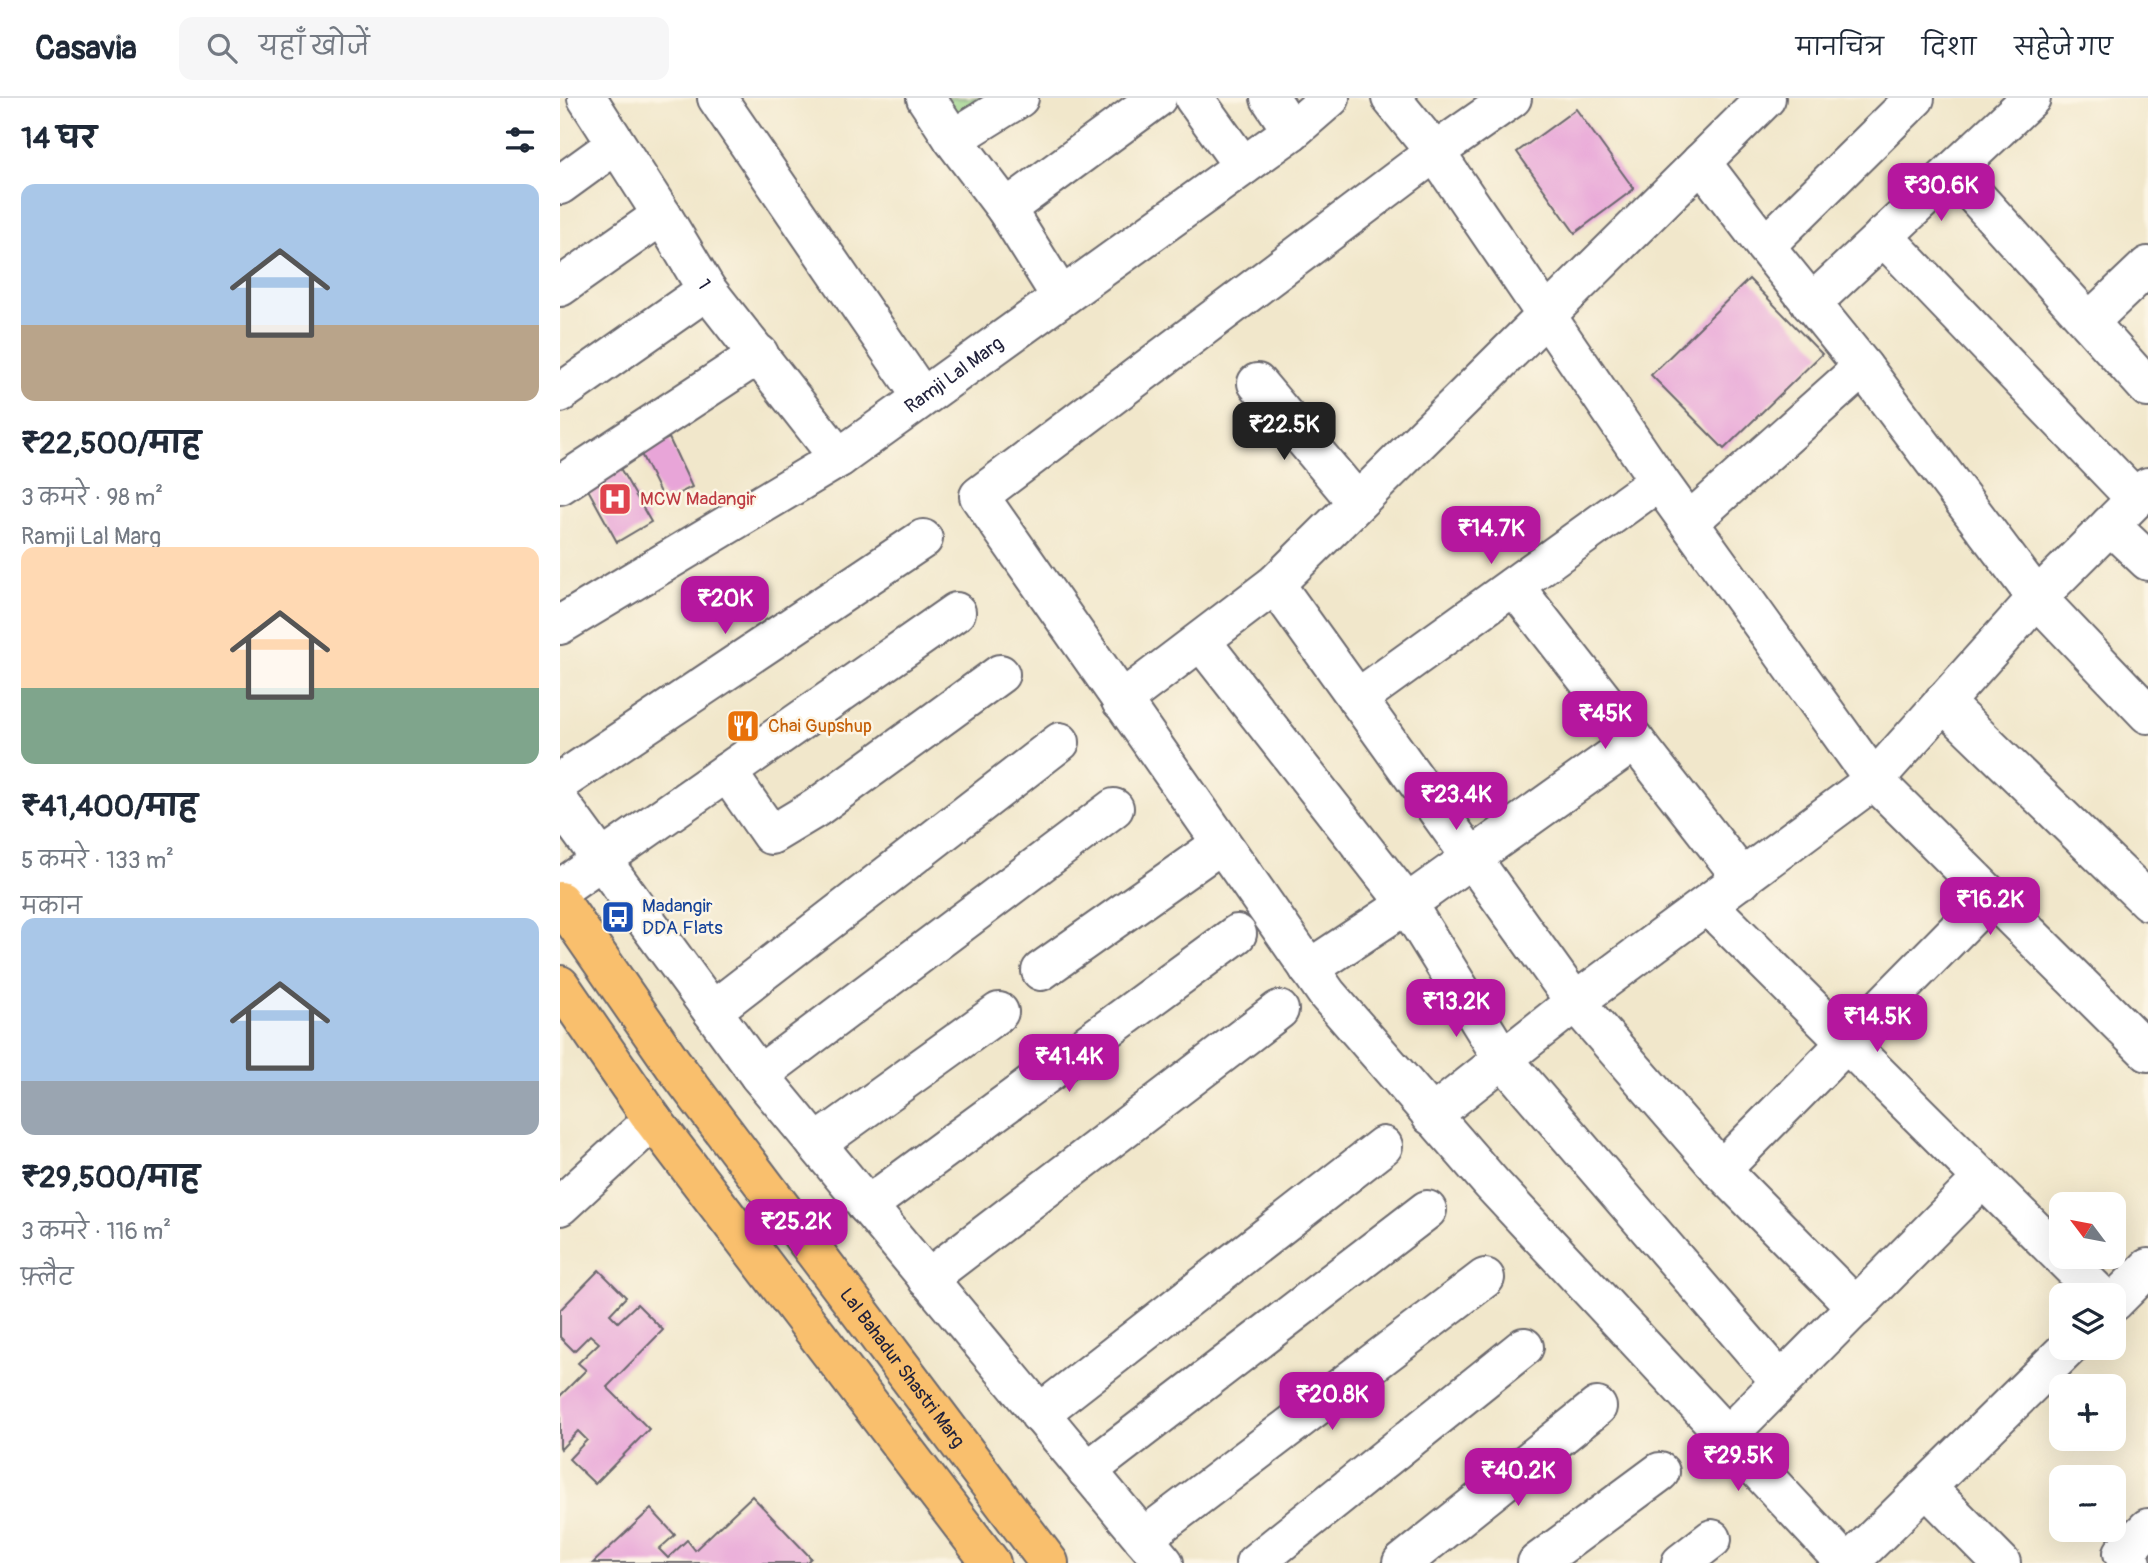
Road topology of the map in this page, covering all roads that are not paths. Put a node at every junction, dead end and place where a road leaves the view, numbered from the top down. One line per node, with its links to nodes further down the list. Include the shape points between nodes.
1 (587, 98): 16 (street, 1)
2 (717, 98): 38 (street)
3 (926, 98): 15 (street)
4 (1019, 98): 15 (street)
5 (1157, 98): 22 (street)
6 (1194, 98): 19 (street)
7 (1270, 98): 14 (street)
8 (1330, 98): 14 (street, Ramji Lal Marg)
9 (1391, 98): 17 (street)
10 (1512, 98): 17 (street)
11 (1766, 98): 18 (street)
12 (1915, 98): 25 (street)
13 (2031, 98): 20 (street)
14 (1292, 131): 19 (street, Ramji Lal Marg)
15 (953, 139): 22 (street)
16 (615, 145): 21 (street); 23 (street, 1)
17 (1435, 152): 31 (street); 55 (street, via 979,496)
18 (1701, 162): 25 (street); 31 (street)
19 (1243, 166): 29 (street, Ramji Lal Marg)
20 (1953, 171): 24 (street); 32 (street)
21 (560, 185)
22 (1006, 209): 29 (street)
23 (662, 215): 27 (street); 28 (street, 1)
24 (1883, 236): 30 (street); 43 (street)
25 (1765, 246): 30 (street)
26 (2148, 266): 32 (street)
27 (560, 288)
28 (707, 290): 33 (street, 1); 37 (street)
29 (1060, 297): 38 (street, Ramji Lal Marg)
30 (1811, 304): 34 (street)
31 (1546, 314): 40 (street); 42 (street)
32 (2089, 322): 36 (street)
33 (759, 354): 39 (street, 1); 41 (street)
34 (1863, 367): 44 (street); 49 (street)
35 (1257, 383): 42 (street)
36 (2148, 388)
37 (560, 393)
38 (922, 397): 39 (street, Ramji Lal Marg)
39 (839, 458): 51 (street, Ramji Lal Marg)
40 (1659, 481): 44 (street); 48 (street)
41 (560, 485)
42 (1357, 502): 47 (street)
43 (2132, 504): 46 (street); 49 (street)
44 (1689, 522): 61 (street)
45 (923, 539): 62 (street)
46 (2148, 561)
47 (1275, 584): 52 (street); 54 (street)
48 (1514, 586): 54 (street); 58 (street)
49 (2037, 598): 56 (street); 57 (street)
50 (956, 612): 60 (street)
51 (560, 625)
52 (1200, 641): 55 (street); 73 (street)
53 (1000, 674): 60 (street, via 816,808 771,835)
54 (1357, 699): 66 (street)
55 (1121, 701): 65 (street)
56 (1943, 702): 61 (street); 72 (street)
57 (2148, 714)
58 (1635, 741): 66 (street); 68 (street)
59 (1060, 742): 81 (street)
60 (727, 772): 67 (street)
61 (1874, 780): 68 (street); 70 (street)
62 (560, 782)
63 (560, 803): 67 (street)
64 (1114, 808): 86 (street)
65 (1221, 844): 76 (street); 77 (street)
66 (1470, 858): 73 (street); 79 (street)
67 (600, 860): 69 (street); 81 (street)
68 (1742, 879): 74 (street)
69 (560, 889)
70 (1991, 896): 83 (street); 84 (street)
71 (560, 901): 115 (main road, Lal Bahadur Shastri Marg, via 673,1065)
72 (2148, 901)
73 (1406, 904): 76 (street); 85 (street)
74 (1709, 905): 79 (street); 83 (street)
75 (1237, 934): 94 (street)
76 (1309, 969): 87 (street)
77 (1041, 971)
78 (560, 985): 88 (main road)
79 (1575, 1002): 85 (street); 91 (street)
80 (1279, 1010): 98 (street)
81 (712, 1011): 86 (street)
82 (999, 1012): 89 (street)
83 (1846, 1043): 91 (street); 92 (street)
84 (2148, 1052)
85 (1503, 1059): 87 (street); 104 (street)
86 (759, 1075): 89 (street)
87 (1431, 1116): 107 (street)
88 (653, 1120): 93 (street); 114 (main road)
89 (816, 1144): 94 (street)
90 (1383, 1146): 106 (street)
91 (1721, 1170): 101 (street)
92 (1983, 1178): 99 (street); 101 (street)
93 (560, 1206)
94 (867, 1206): 98 (street)
95 (1427, 1210): 108 (street)
96 (2148, 1268): 100 (street)
97 (1485, 1278): 113 (street)
98 (928, 1279): 106 (street)
99 (2088, 1283)
100 (2126, 1290)
101 (1856, 1307): 104 (street)
102 (1524, 1347): 116 (street)
103 (2056, 1360): 110 (street)
104 (1780, 1381): 107 (street)
105 (1597, 1407): 117 (street)
106 (1039, 1415): 108 (street)
107 (1726, 1437): 120 (street)
108 (1087, 1471): 113 (street)
109 (1660, 1472): 118 (street)
110 (1926, 1487): 120 (street); 121 (street)
111 (2148, 1528): 122 (street, via 2123,1553)
112 (1712, 1539): 119 (street)
113 (1154, 1551)
114 (991, 1563)
115 (1049, 1563)
116 (1255, 1563)
117 (1402, 1563)
118 (1537, 1563)
119 (1681, 1563)
120 (1847, 1563)
121 (2001, 1563)
122 (2132, 1563)

